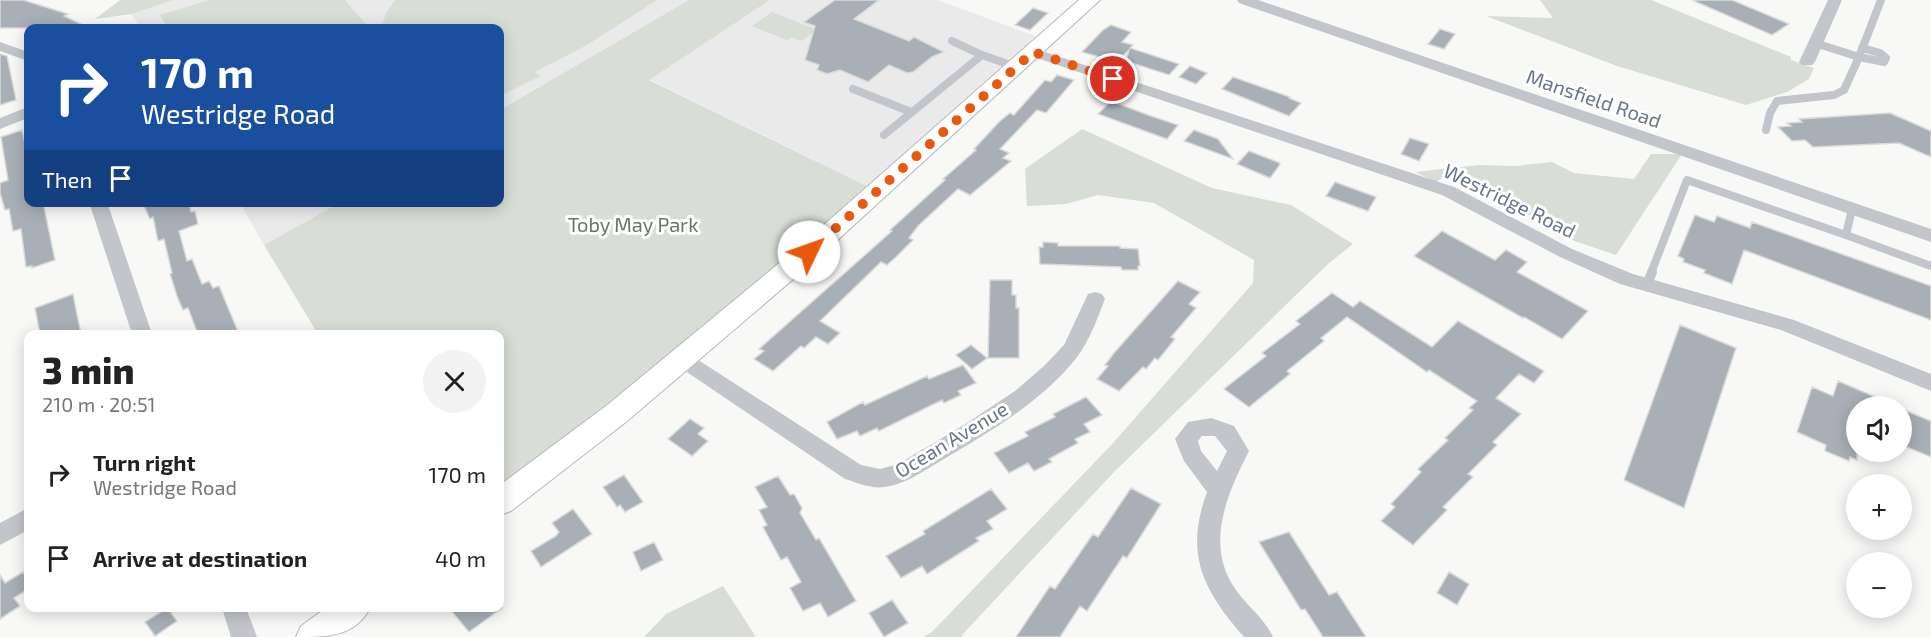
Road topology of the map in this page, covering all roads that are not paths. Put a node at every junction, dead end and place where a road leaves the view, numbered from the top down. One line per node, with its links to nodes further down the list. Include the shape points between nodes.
1 (1090, 0): 12 (main road)
2 (1244, 0): 21 (street, Mansfield Road)
3 (1834, 0): 6 (street)
4 (1881, 0): 8 (lane)
5 (952, 41): 10 (lane)
6 (1815, 43): 11 (lane); 13 (street)
7 (0, 46): 9 (street)
8 (1862, 48): 11 (lane); 11 (lane, via 1886,58 1884,62)
9 (24, 55)
10 (982, 55): 12 (lane); 15 (lane)
11 (1859, 57): 18 (lane, via 1844,90 1834,95 1777,101)
12 (1024, 59): 25 (street, Westridge Road, via 1448,191 1566,253); 28 (main road, via 809,252)
13 (1807, 62)
14 (853, 89): 15 (lane)
15 (911, 112): 19 (lane)
16 (24, 114): 17 (street)
17 (0, 124)
18 (1766, 130)
19 (884, 135)
20 (100, 207): 27 (street)
21 (1852, 208): 22 (lane); 23 (street, Mansfield Road)
22 (1846, 235): 24 (lane); 25 (lane, via 1687,180)
23 (1931, 236)
24 (1931, 266)
25 (1647, 285): 29 (street, Westridge Road, via 1787,325)
26 (1095, 299): 28 (street, Ocean Avenue, via 1067,355 1032,389 976,429 905,471 884,478 868,478 853,472)
27 (141, 330)
28 (682, 359): 31 (main road)
29 (1931, 383)
30 (1218, 489): 38 (street, via 1207,533 1212,570 1228,598)
31 (504, 499)
32 (24, 521): 33 (street)
33 (0, 535)
34 (235, 612): 36 (street)
35 (347, 612): 37 (main road)
36 (244, 637)
37 (313, 637)
38 (1260, 637)

